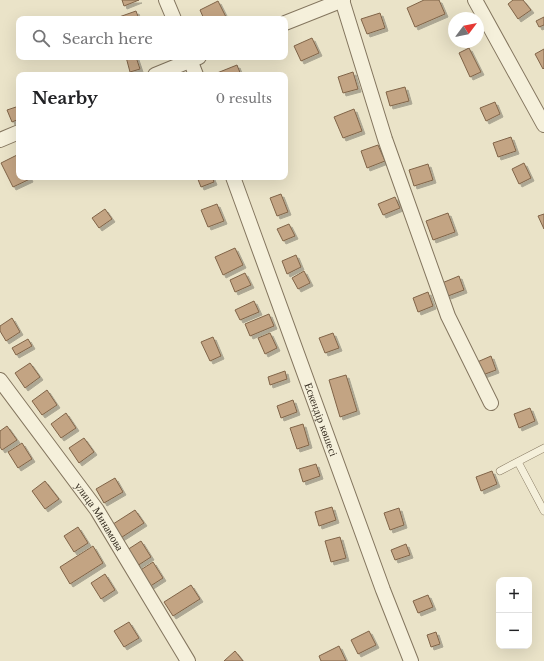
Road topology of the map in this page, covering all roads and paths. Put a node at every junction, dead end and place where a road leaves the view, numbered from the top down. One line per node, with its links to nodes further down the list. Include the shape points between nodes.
1 (166, 0): 4 (street)
2 (342, 0): 5 (street); 15 (street, via 385,139 448,316)
3 (475, 0): 10 (street)
4 (173, 16)
5 (288, 22)
6 (189, 60): 8 (street)
7 (193, 60): 9 (street)
8 (162, 72)
9 (195, 72)
10 (544, 125)
11 (16, 133): 12 (street)
12 (0, 140)
13 (234, 180): 21 (street, Ескендір көшесі)
14 (0, 380): 20 (street, улица Минамова, via 97,510)
15 (491, 403)
16 (544, 448): 17 (lane)
17 (518, 462): 18 (lane); 19 (lane)
18 (500, 471)
19 (544, 511)
20 (188, 661)
21 (411, 661)

